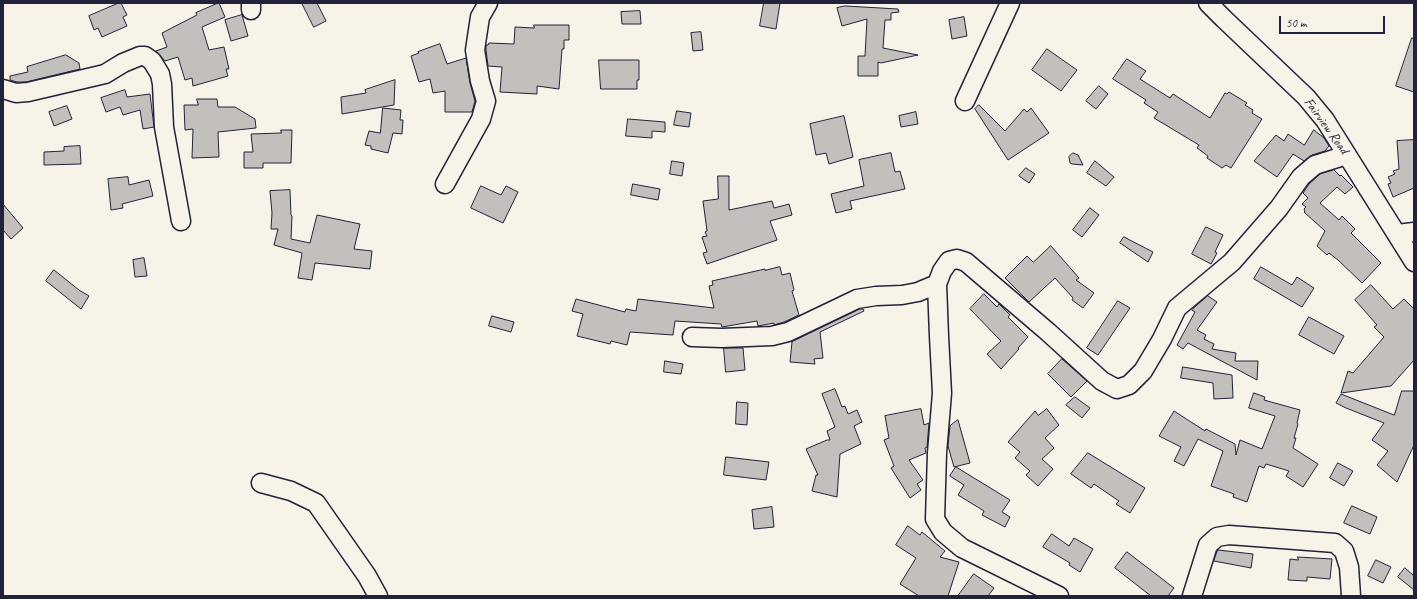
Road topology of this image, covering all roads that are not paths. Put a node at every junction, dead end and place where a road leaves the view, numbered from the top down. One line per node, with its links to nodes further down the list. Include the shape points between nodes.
1 (488, 3): 7 (street, via 480,17 475,50 486,101 481,119)
2 (1010, 3): 5 (street)
3 (1208, 3): 6 (street, Fairview Road, via 1306,97 1325,120)
4 (3, 89): 8 (street, via 16,93 28,92 105,74 140,56 149,58 156,65 162,84 164,127)
5 (965, 101)
6 (1347, 155): 9 (street, Fairview Road); 11 (street, via 1315,165 1301,177 1279,208 1232,262 1177,308 1143,371 1129,385 1117,389 1102,381 966,262 957,259 949,261)
7 (445, 184)
8 (181, 221)
9 (1406, 233): 10 (street, Fairview Road)
10 (1414, 262)
11 (937, 284): 12 (street, via 902,295 856,299 788,332 772,336); 15 (street, via 942,393 935,519 943,532 962,548)
12 (692, 337)
13 (261, 483): 14 (street, via 291,491 316,503)
14 (378, 596)
15 (1059, 596)
16 (1192, 596): 17 (street, via 1208,546 1217,537 1229,535 1334,543 1344,551 1349,567)
17 (1351, 596)

